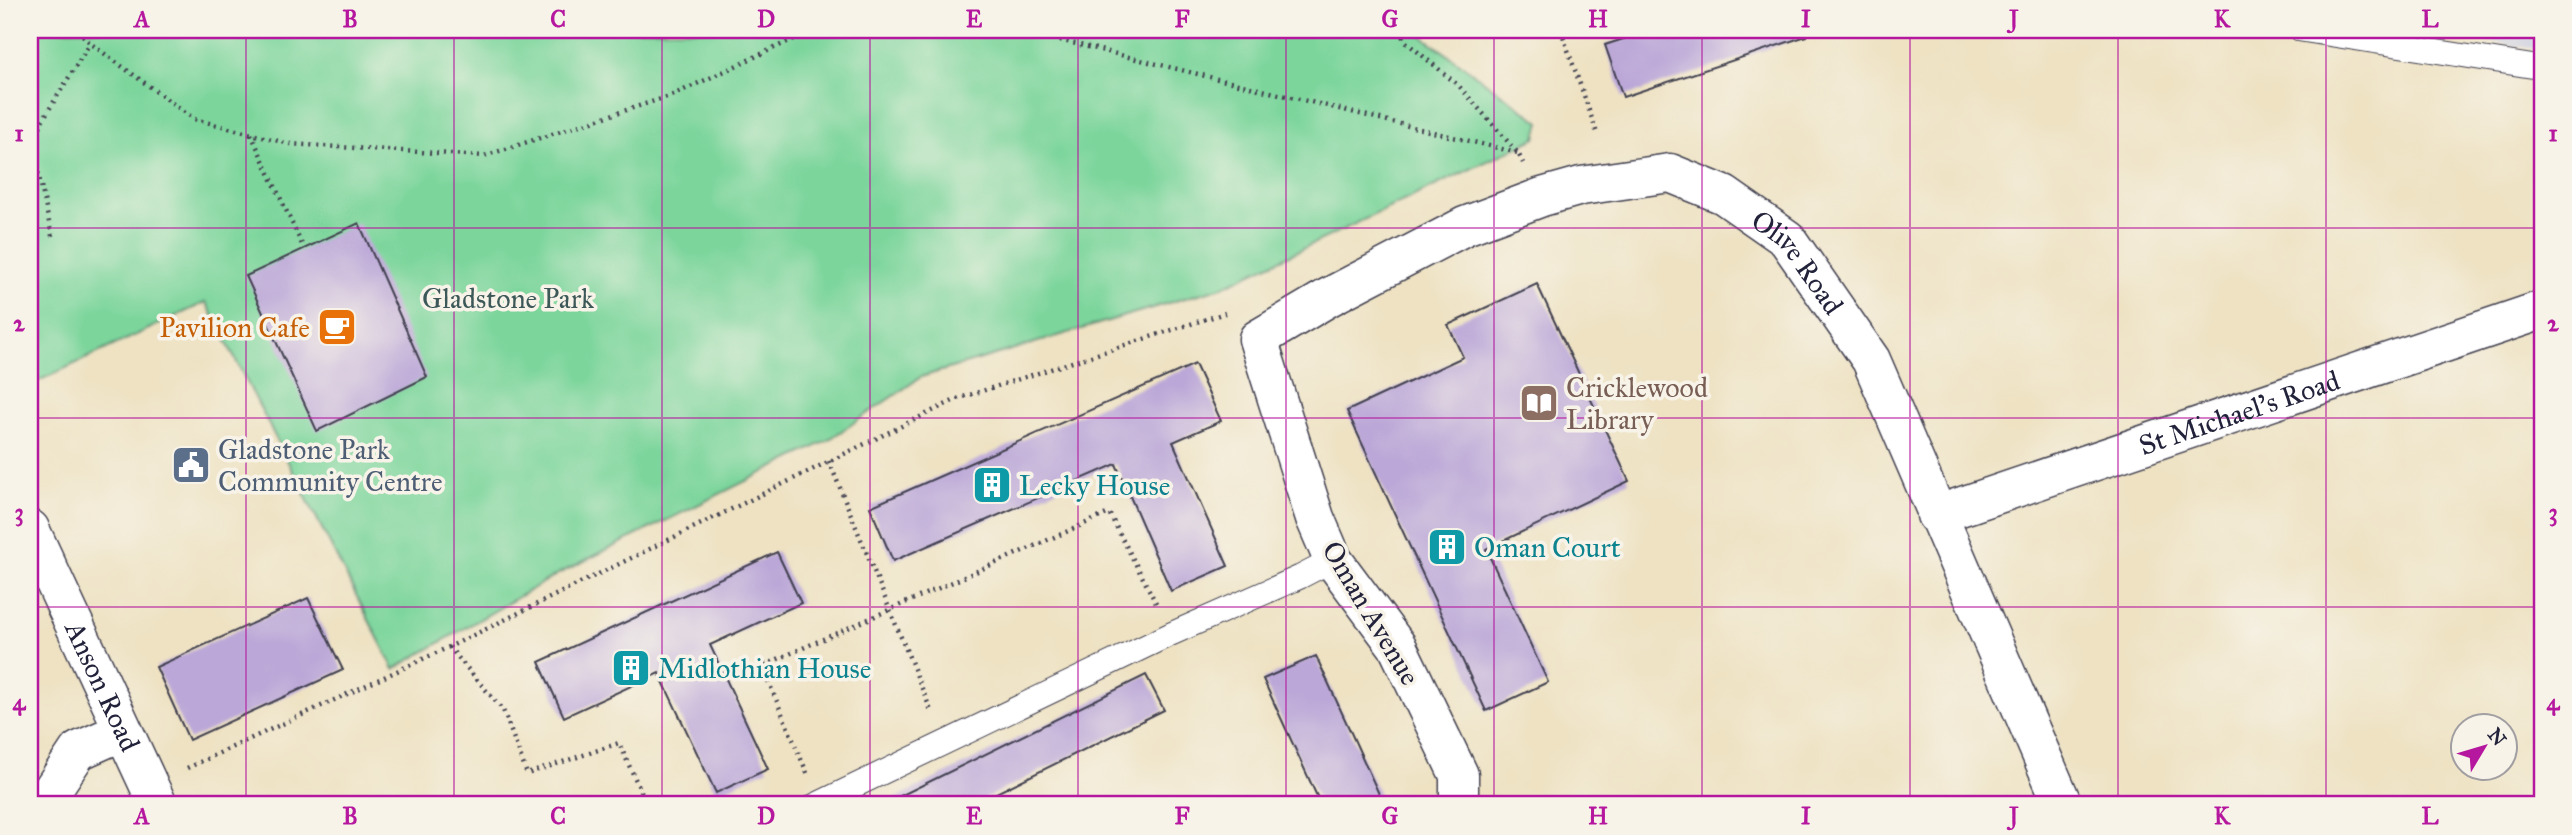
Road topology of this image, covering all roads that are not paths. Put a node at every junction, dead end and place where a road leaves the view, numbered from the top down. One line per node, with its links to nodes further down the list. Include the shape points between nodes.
1 (2301, 30): 2 (lane)
2 (2542, 68)
3 (2542, 310): 5 (street, St Michael's Road)
4 (1258, 339): 5 (street, Olive Road, via 1465,226 1581,186 1670,173 1724,195 1787,239 1871,360); 7 (street, Oman Avenue, via 1315,518)
5 (1936, 515): 13 (street, Olive Road)
6 (30, 529): 8 (street, Anson Road)
7 (1334, 560): 9 (lane); 12 (street, Oman Avenue, via 1397,646 1459,775)
8 (123, 731): 10 (street, via 78,751); 11 (street, Anson Road)
9 (818, 804)
10 (42, 805)
11 (158, 805)
12 (1459, 805)
13 (2063, 805)

